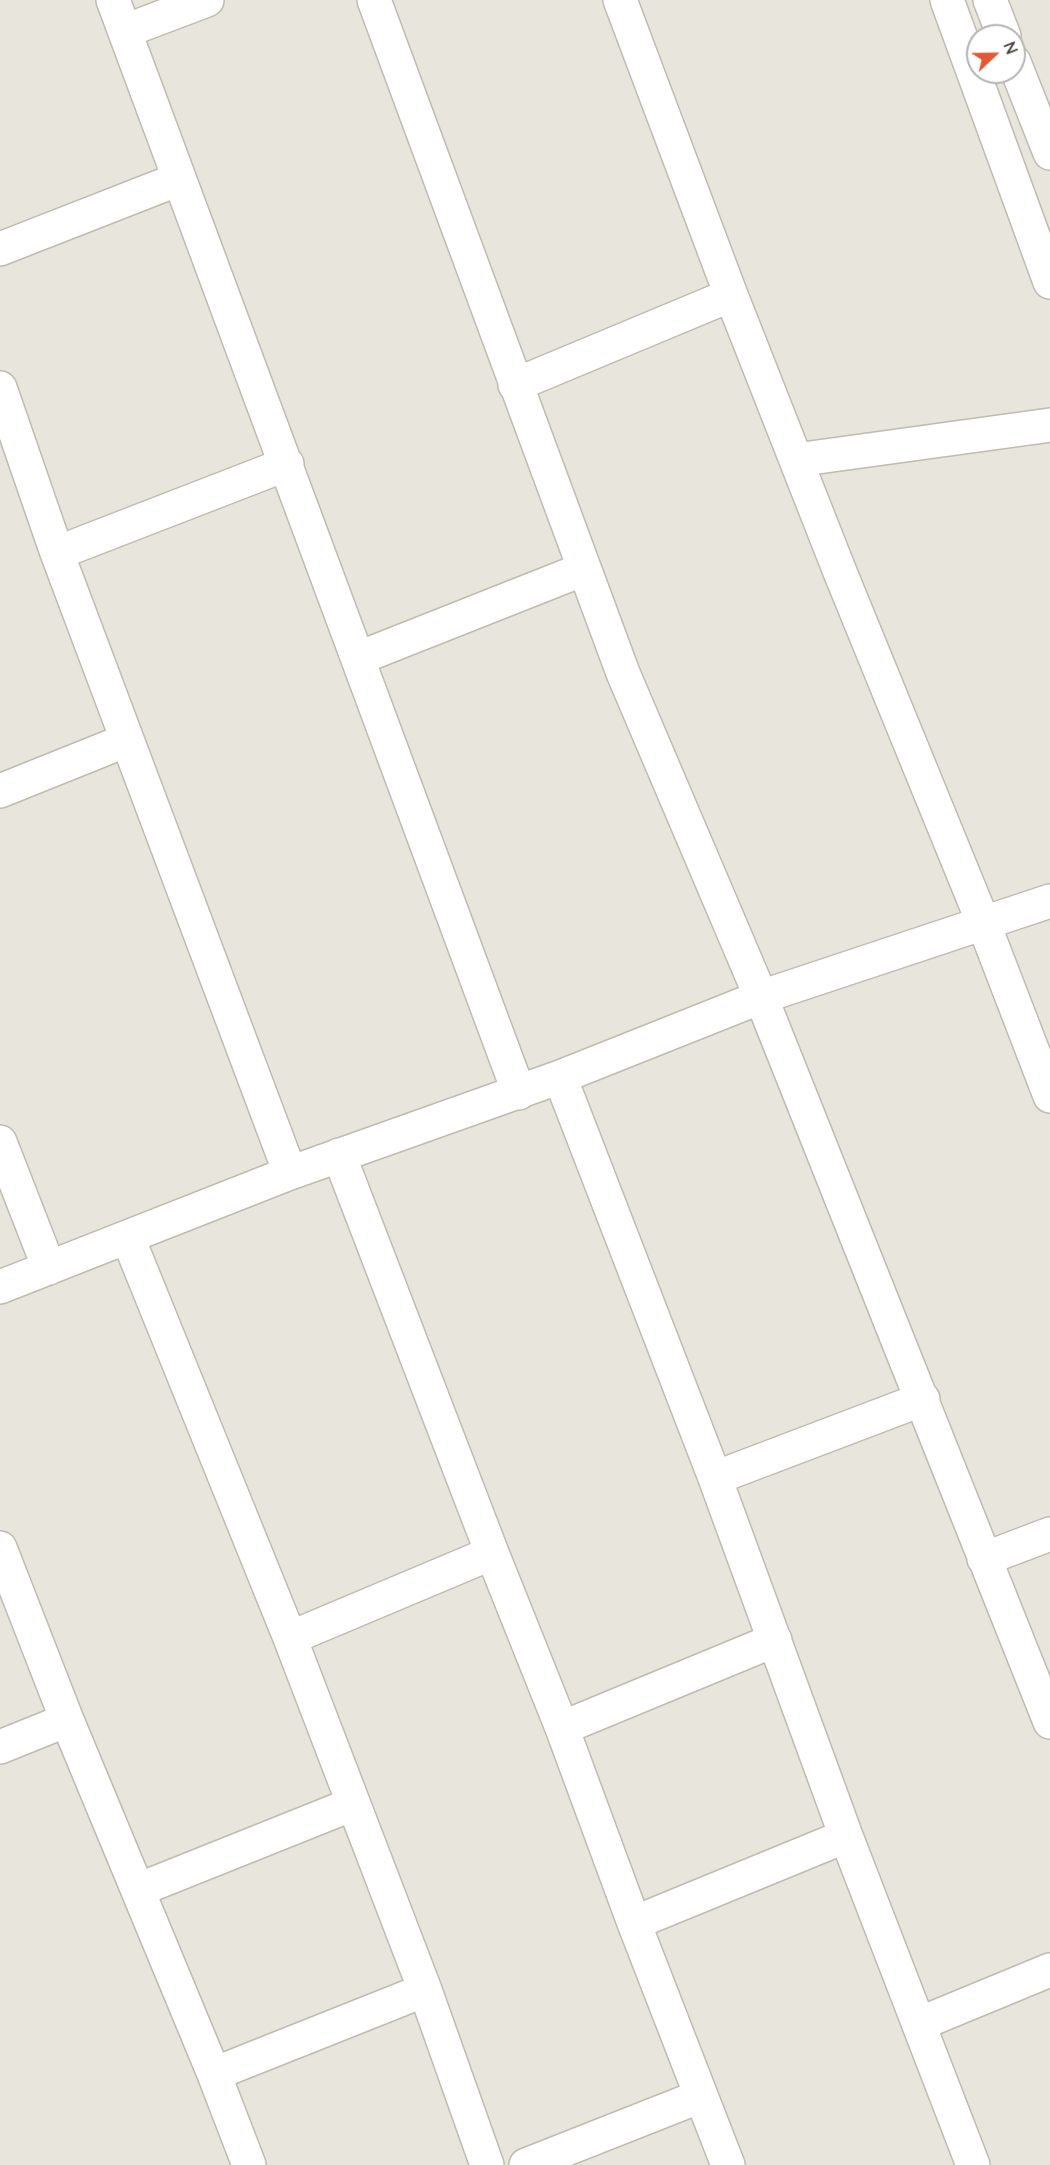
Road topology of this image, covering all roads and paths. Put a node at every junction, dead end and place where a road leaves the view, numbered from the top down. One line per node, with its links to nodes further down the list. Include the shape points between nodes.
1 (114, 0): 8 (street)
2 (207, 0): 8 (street)
3 (374, 0): 15 (street)
4 (620, 0): 14 (street)
5 (947, 0): 13 (street)
6 (990, 0): 7 (street)
7 (999, 24)
8 (125, 31): 11 (street)
9 (1023, 84): 10 (street)
10 (1050, 153)
11 (179, 179): 12 (street); 19 (street)
12 (0, 249)
13 (1050, 282)
14 (731, 295): 15 (street); 18 (street)
15 (515, 385): 21 (street)
16 (0, 388): 20 (street)
17 (1050, 425): 18 (street)
18 (796, 460): 26 (street)
19 (287, 464): 20 (street); 22 (street)
20 (57, 553): 23 (street)
21 (584, 569): 22 (street); 27 (street, via 623,673)
22 (359, 658): 29 (street)
23 (126, 740): 24 (street); 33 (street)
24 (0, 791)
25 (1050, 901): 26 (street)
26 (983, 922): 27 (street); 30 (street)
27 (761, 997): 28 (street); 37 (street)
28 (560, 1077): 29 (street); 38 (street)
29 (519, 1093): 32 (street)
30 (1050, 1096)
31 (0, 1142): 35 (street)
32 (339, 1155): 33 (street); 41 (street)
33 (290, 1173): 34 (street)
34 (128, 1238): 35 (street); 43 (street)
35 (49, 1268): 36 (street)
36 (0, 1287)
37 (923, 1399): 38 (street); 42 (street)
38 (715, 1478): 44 (street)
39 (1050, 1534): 42 (street)
40 (0, 1548): 45 (street)
41 (492, 1553): 43 (street); 47 (street)
42 (984, 1560): 46 (street)
43 (290, 1638): 49 (street)
44 (775, 1640): 47 (street); 50 (street)
45 (66, 1720): 48 (street); 51 (street)
46 (1050, 1722)
47 (562, 1728): 52 (street)
48 (0, 1747)
49 (353, 1804): 51 (street); 54 (street)
50 (846, 1836): 52 (street); 55 (street)
51 (138, 1890): 56 (street)
52 (634, 1923): 57 (street)
53 (1050, 1970): 55 (street)
54 (424, 1990): 56 (street); 59 (street)
55 (919, 2024): 62 (street)
56 (214, 2074): 58 (street)
57 (701, 2096): 60 (street); 61 (street)
58 (249, 2165)
59 (487, 2165)
60 (526, 2165)
61 (728, 2165)
62 (973, 2165)

